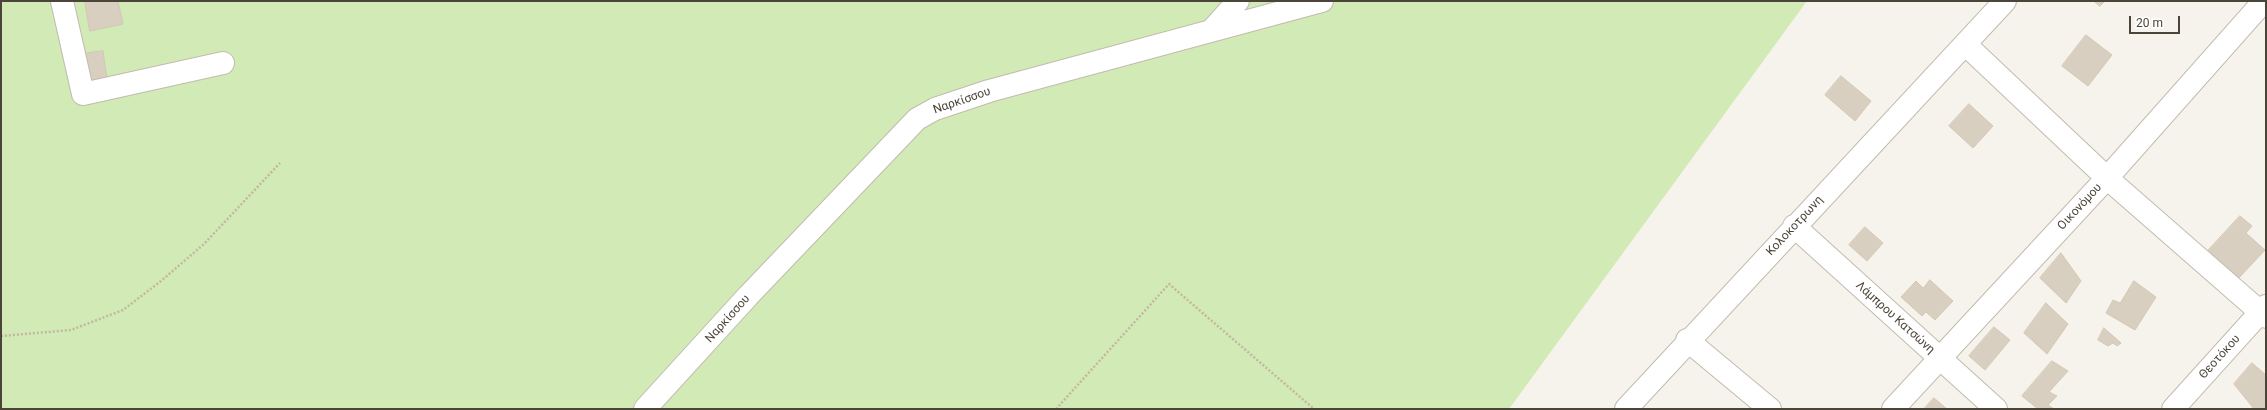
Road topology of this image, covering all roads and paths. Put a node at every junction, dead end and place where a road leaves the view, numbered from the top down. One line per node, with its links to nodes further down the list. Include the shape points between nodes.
1 (62, 1): 8 (street, via 83,94)
2 (1238, 1): 6 (street)
3 (1322, 1): 6 (street, Ναρκίσσου)
4 (2004, 1): 7 (street, Κολοκοτρωνη)
5 (2265, 2): 10 (street, Οικονόμου)
6 (1211, 32): 16 (street, Ναρκίσσου, via 989,91 935,109 917,119 748,296)
7 (1966, 44): 10 (street); 11 (street, Κολοκοτρωνη)
8 (223, 63)
9 (280, 163): 13 (path, via 204,244 162,281 123,310 71,330)
10 (2107, 178): 12 (street); 15 (street, Οικονόμου)
11 (1794, 226): 14 (street, Κολοκοτρωνη); 15 (street, Λάμπρου Κατσώνη)
12 (2264, 312): 23 (street, Θεοτόκου)
13 (1, 336)
14 (1687, 340): 19 (street, Κολοκοτρωνη); 20 (street)
15 (1939, 357): 21 (street, Οικονόμου); 22 (street, Λάμπρου Κατσώνη)
16 (645, 409)
17 (1056, 409): 18 (path, via 1169,284)
18 (1314, 409)
19 (1626, 409)
20 (1770, 409)
21 (1893, 409)
22 (1996, 409)
23 (2173, 409)

